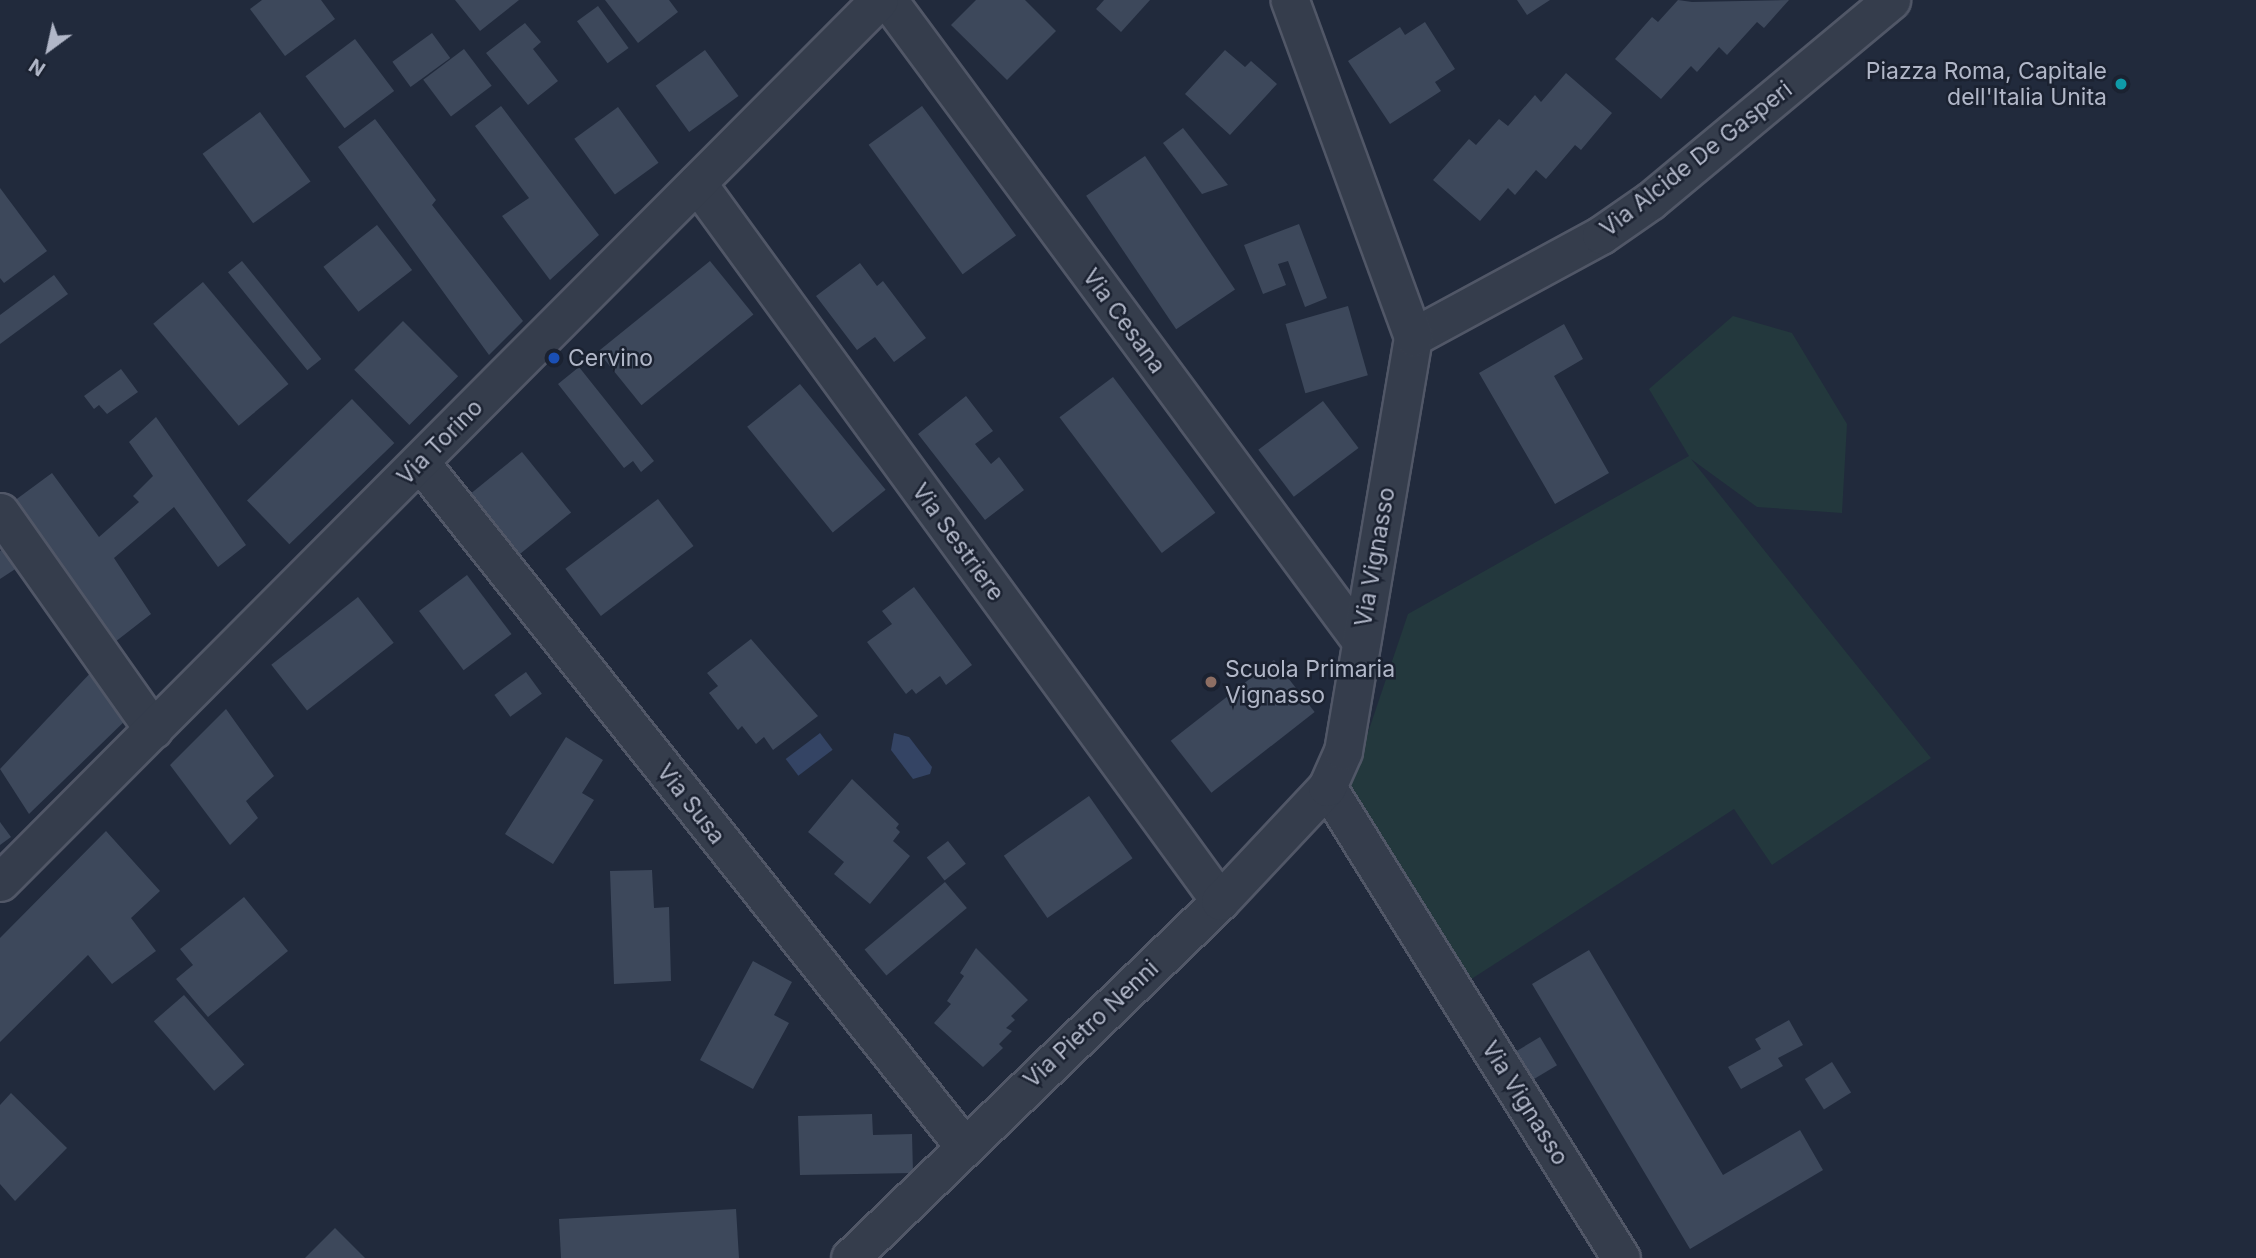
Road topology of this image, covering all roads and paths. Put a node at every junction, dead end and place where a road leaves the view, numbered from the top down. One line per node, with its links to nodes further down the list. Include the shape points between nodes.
1 (1290, 0): 6 (street, Via Vignasso)
2 (1891, 0): 6 (street, Via Alcide De Gasperi, via 1650,201 1556,260)
3 (872, 3): 4 (street); 5 (street, Via Torino); 9 (street, Via Cesana)
4 (904, 54)
5 (697, 183): 7 (street, Via Torino); 13 (street, Via Sestriere)
6 (1413, 337): 9 (street, Via Vignasso)
7 (420, 462): 10 (street, Via Torino); 14 (street, Via Susa)
8 (0, 512): 10 (street)
9 (1361, 641): 11 (street, Via Vignasso, via 1343,751)
10 (153, 729): 12 (street, Via Torino)
11 (1328, 787): 13 (street, Via Pietro Nenni); 16 (street, Via Vignasso)
12 (0, 882)
13 (1220, 901): 14 (street, Via Pietro Nenni)
14 (963, 1146): 15 (street, Via Pietro Nenni)
15 (850, 1258)
16 (1621, 1258)

